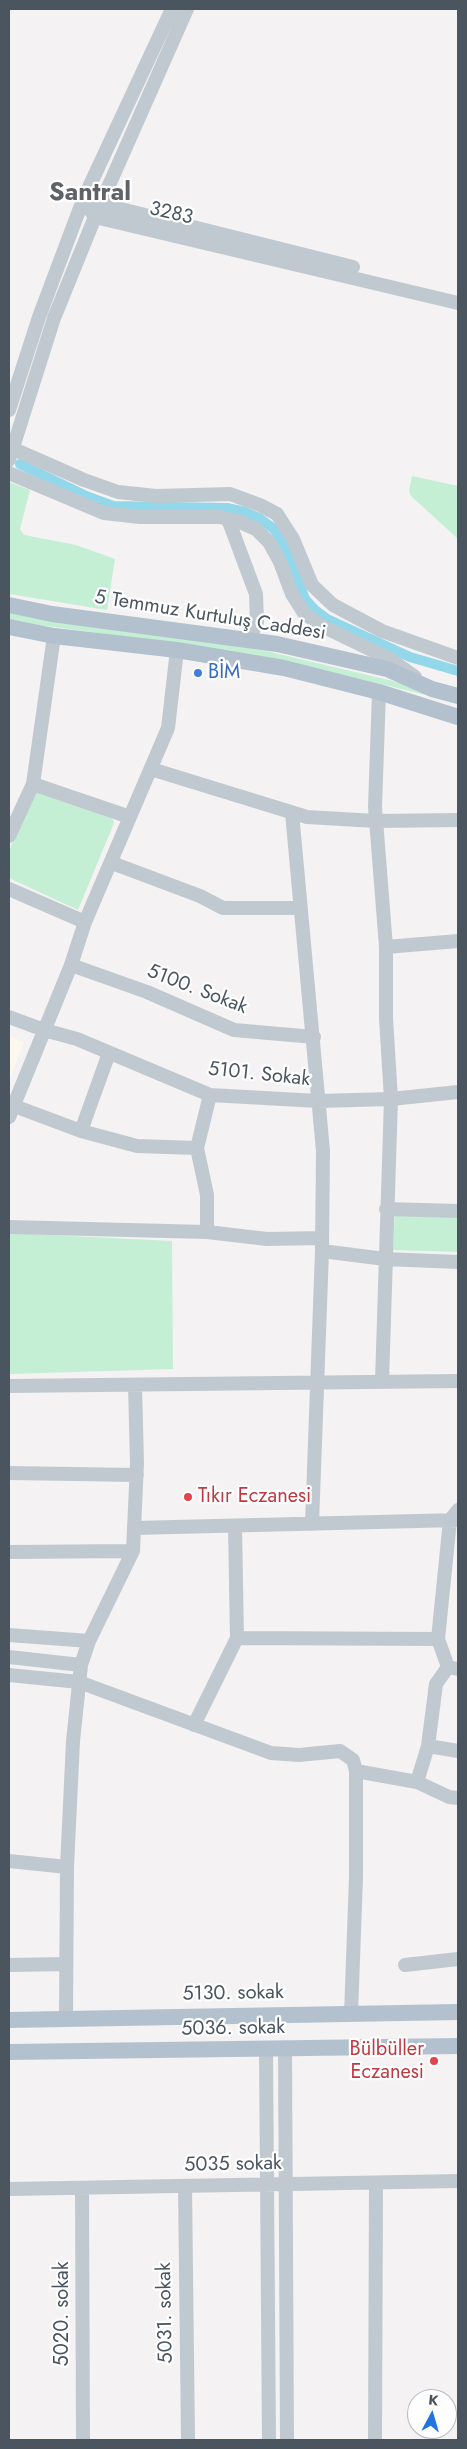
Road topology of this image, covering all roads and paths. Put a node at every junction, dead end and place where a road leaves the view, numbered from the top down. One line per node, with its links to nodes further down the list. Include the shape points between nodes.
1 (172, 9): 3 (street)
2 (187, 9): 4 (street)
3 (83, 200): 4 (street, 3283); 7 (street, via 39,316)
4 (98, 211): 5 (street, 3283); 6 (street, 3283); 8 (street, via 54,318)
5 (458, 293)
6 (458, 302)
7 (9, 410)
8 (10, 452): 16 (street, via 118,492 156,496 230,494 260,505 277,514 293,539 312,585 333,605 382,631)
9 (9, 473): 10 (street, via 104,513)
10 (228, 519): 14 (street, via 256,594 257,622); 17 (street, via 256,529 269,542 304,613 320,625 390,659)
11 (13, 604): 14 (main road, 5 Temmuz Kurtuluş Caddesi)
12 (9, 628): 13 (main road, 5 Temmuz Kurtuluş Caddesi)
13 (54, 636): 15 (main road, 5 Temmuz Kurtuluş Caddesi); 22 (street)
14 (249, 640): 17 (main road, 5 Temmuz Kurtuluş Caddesi, via 387,669)
15 (177, 650): 18 (main road, 5 Temmuz Kurtuluş Caddesi, via 284,668); 21 (street, via 168,728)
16 (458, 658)
17 (432, 689): 19 (main road, 5 Temmuz Kurtuluş Caddesi)
18 (379, 692): 20 (main road, 5 Temmuz Kurtuluş Caddesi); 26 (street)
19 (458, 696)
20 (458, 717)
21 (151, 769): 23 (street); 24 (street)
22 (33, 784): 24 (street); 27 (street)
23 (292, 813): 26 (street); 30 (street)
24 (130, 817): 28 (street)
25 (458, 820): 26 (street)
26 (376, 821): 33 (street)
27 (9, 836)
28 (112, 862): 30 (street, via 223,908); 31 (street)
29 (9, 889): 31 (street)
30 (299, 908): 37 (street)
31 (85, 922): 34 (street)
32 (458, 941): 33 (street)
33 (386, 948): 41 (street)
34 (70, 965): 36 (street); 37 (street, 5100. Sokak, via 147,992 234,1030)
35 (9, 1017): 36 (street, 5101. Sokak)
36 (44, 1030): 38 (street, 5101. Sokak, via 77,1039); 43 (street)
37 (314, 1038): 42 (street)
38 (109, 1053): 40 (street, 5101. Sokak); 44 (street)
39 (458, 1092): 41 (street, 5101. Sokak)
40 (210, 1094): 42 (street, 5101. Sokak); 45 (street)
41 (391, 1099): 42 (street, 5101. Sokak); 46 (street)
42 (318, 1101): 50 (street, via 323,1151)
43 (11, 1109): 44 (street)
44 (81, 1131): 45 (street, via 137,1146)
45 (197, 1148): 49 (street, via 207,1195)
46 (386, 1209): 47 (street); 51 (street)
47 (458, 1211)
48 (9, 1227): 49 (street)
49 (207, 1232): 50 (street)
50 (321, 1245): 51 (street); 55 (street)
51 (385, 1259): 52 (street); 53 (street)
52 (458, 1262)
53 (382, 1381): 54 (street); 55 (street)
54 (458, 1381)
55 (317, 1383): 56 (street); 61 (street)
56 (136, 1384): 57 (street); 59 (street)
57 (9, 1386)
58 (9, 1474): 59 (street)
59 (136, 1475): 63 (street)
60 (455, 1517): 61 (street); 68 (street)
61 (312, 1524): 62 (street)
62 (234, 1526): 63 (street); 67 (street)
63 (134, 1528): 64 (street)
64 (133, 1551): 65 (street); 69 (street)
65 (9, 1552)
66 (9, 1635): 69 (street)
67 (237, 1638): 68 (street); 75 (street)
68 (438, 1639): 72 (street)
69 (89, 1641): 71 (street)
70 (9, 1657): 71 (street)
71 (81, 1665): 74 (street)
72 (453, 1668): 76 (street, via 436,1684)
73 (9, 1676): 74 (street)
74 (80, 1682): 75 (street); 82 (street, via 73,1741)
75 (194, 1725): 78 (street, via 271,1753 299,1755 340,1751 353,1760)
76 (428, 1746): 77 (street); 79 (street)
77 (458, 1751)
78 (356, 1770): 79 (street); 88 (street)
79 (417, 1782): 80 (street)
80 (458, 1798)
81 (9, 1861): 82 (street)
82 (68, 1867): 84 (street)
83 (458, 1959): 86 (street)
84 (66, 1964): 85 (street); 89 (street)
85 (9, 1965)
86 (405, 1965)
87 (458, 2012): 88 (main road, 5130. sokak)
88 (351, 2014): 89 (main road, 5130. sokak)
89 (66, 2018): 90 (main road, 5130. sokak)
90 (9, 2020)
91 (458, 2046): 93 (main road, 5036. sokak)
92 (266, 2050): 93 (main road, 5036. sokak); 94 (main road, 5036. sokak); 97 (street)
93 (285, 2050): 98 (street)
94 (9, 2052)
95 (458, 2181): 96 (street, 5035 sokak)
96 (376, 2183): 98 (street, 5035 sokak); 106 (street)
97 (267, 2184): 98 (street, 5035 sokak); 99 (street, 5035 sokak); 104 (street)
98 (286, 2184): 105 (street)
99 (185, 2186): 100 (street, 5035 sokak); 103 (street, 5031. sokak)
100 (82, 2188): 101 (street, 5035 sokak); 102 (street, 5020. sokak)
101 (9, 2189)
102 (84, 2440)
103 (188, 2440)
104 (269, 2440)
105 (288, 2440)
106 (375, 2440)

